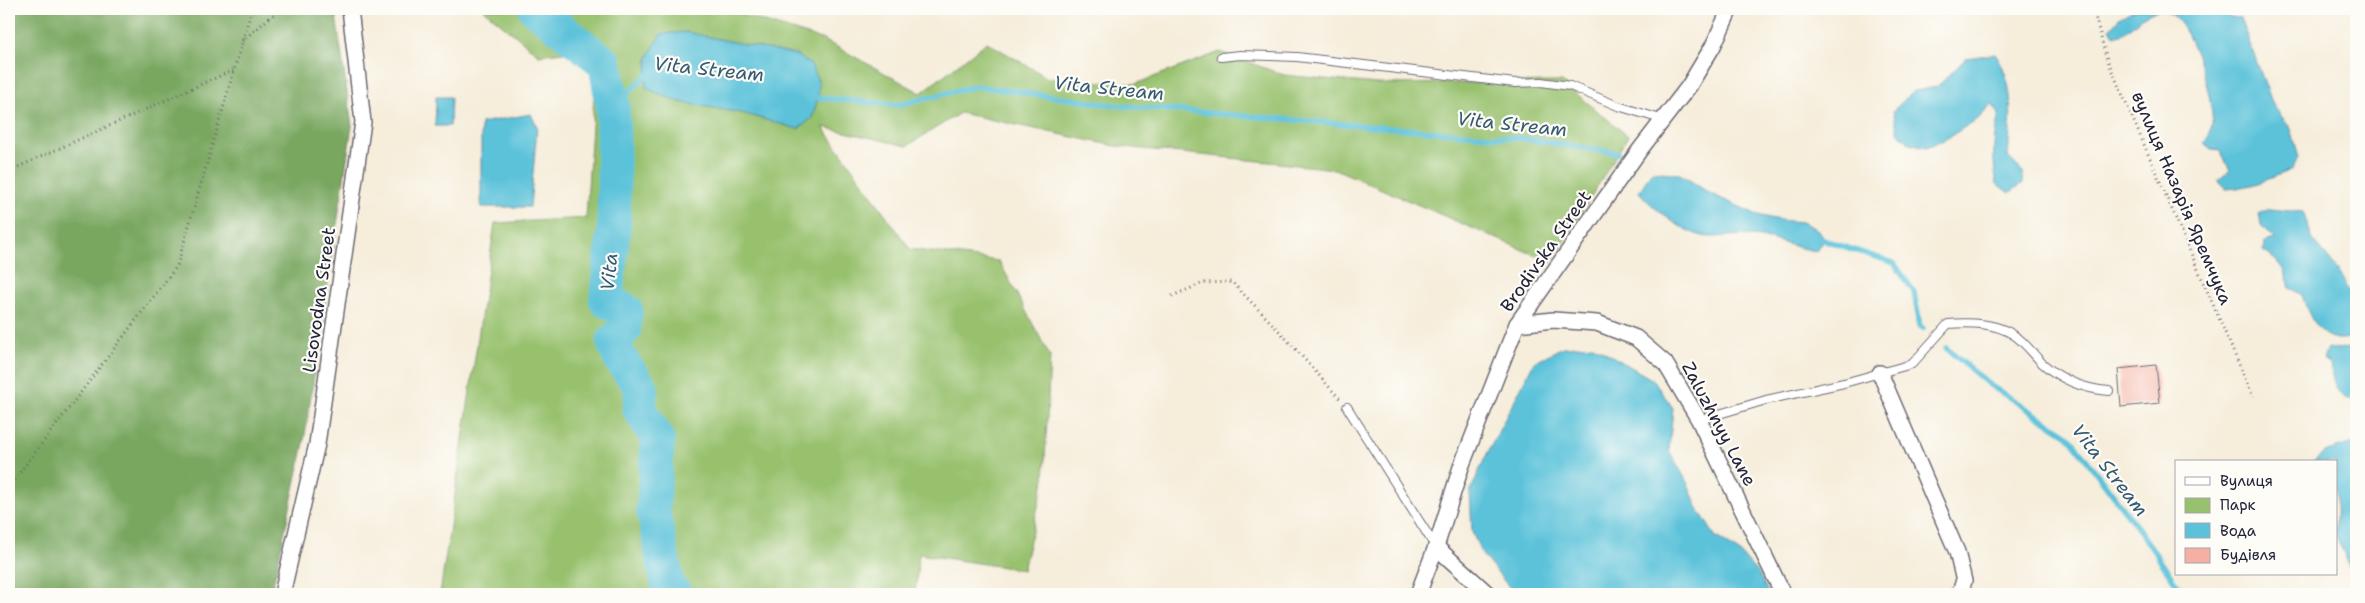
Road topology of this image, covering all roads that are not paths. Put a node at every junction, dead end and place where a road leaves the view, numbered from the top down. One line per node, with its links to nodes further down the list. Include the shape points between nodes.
1 (350, 9): 11 (street, Lisovodna Street, via 363,122 316,444)
2 (1730, 9): 4 (street, Brodivska Street, via 1713,46)
3 (1221, 57): 4 (lane, via 1297,57 1515,83 1570,86)
4 (1664, 120): 5 (street, Brodivska Street)
5 (1517, 324): 9 (street, Zaluzhnyy Lane, via 1553,320 1596,323 1636,338 1666,364); 10 (street, Brodivska Street, via 1461,467)
6 (1880, 373): 7 (lane, via 1912,364 1948,324 1971,322 2017,337 2043,364 2063,378 2092,390); 9 (lane, via 1766,400); 15 (street, via 1957,552 1964,581)
7 (2109, 391)
8 (1347, 407): 10 (lane)
9 (1699, 420): 14 (street, Zaluzhnyy Lane)
10 (1436, 547): 12 (street, Brodivska Street); 13 (street)
11 (282, 594)
12 (1418, 594)
13 (1488, 594)
14 (1783, 594)
15 (1959, 594)

